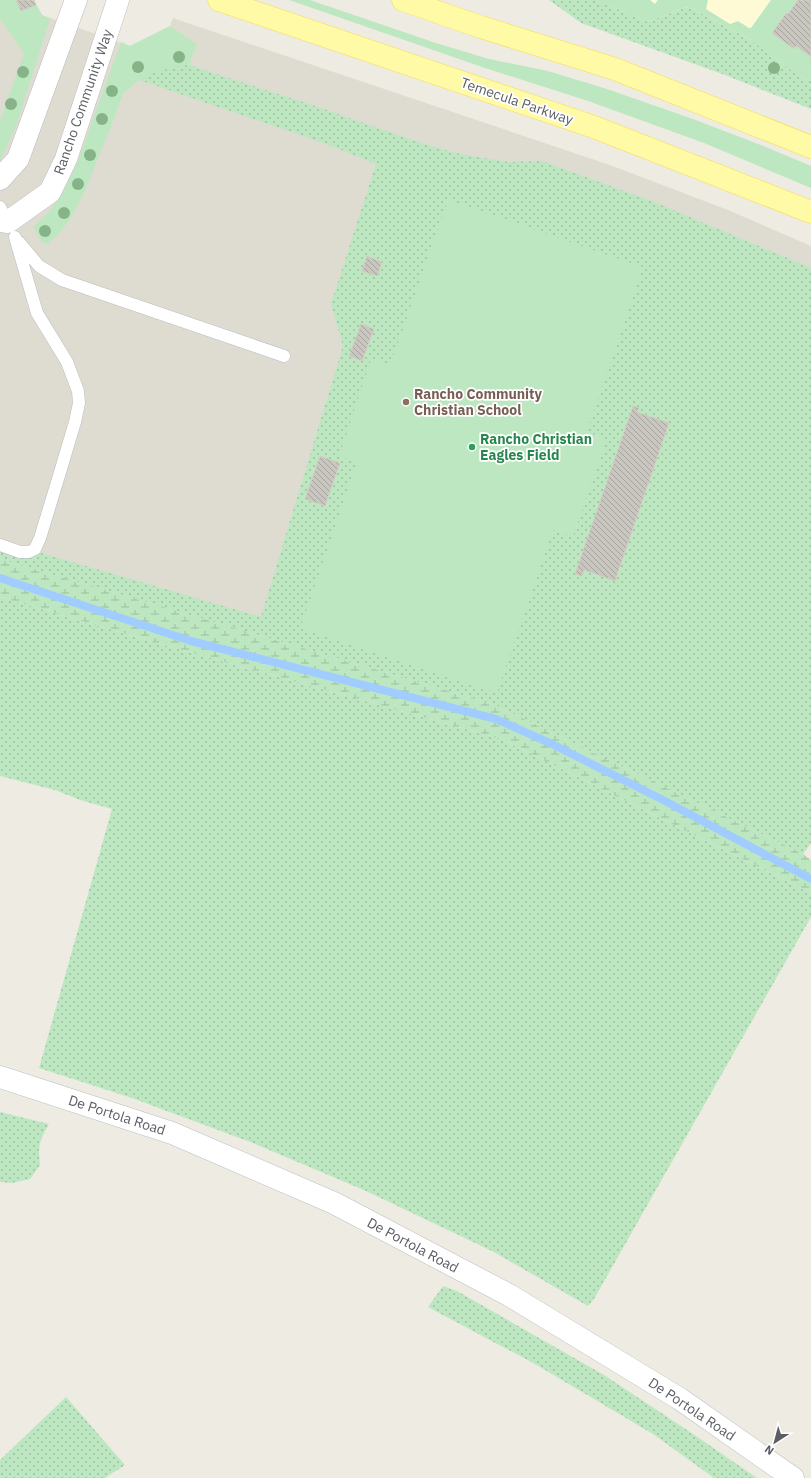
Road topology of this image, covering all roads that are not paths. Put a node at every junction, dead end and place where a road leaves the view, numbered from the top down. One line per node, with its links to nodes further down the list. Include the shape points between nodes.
1 (76, 0): 6 (main road, via 18,159)
2 (118, 0): 8 (main road, Rancho Community Way, via 66,159 50,192)
3 (219, 0): 7 (main road, Temecula Parkway, via 594,127)
4 (403, 0): 5 (main road, via 615,69)
5 (811, 147)
6 (0, 179)
7 (811, 212)
8 (6, 222): 9 (lane, via 39,266 62,280); 10 (lane, via 37,313 67,362 78,391 79,403 35,549 20,552)
9 (284, 356)
10 (0, 546)
11 (0, 1077): 12 (main road, De Portola Road, via 172,1133 334,1203 509,1295 680,1399)
12 (793, 1478)

